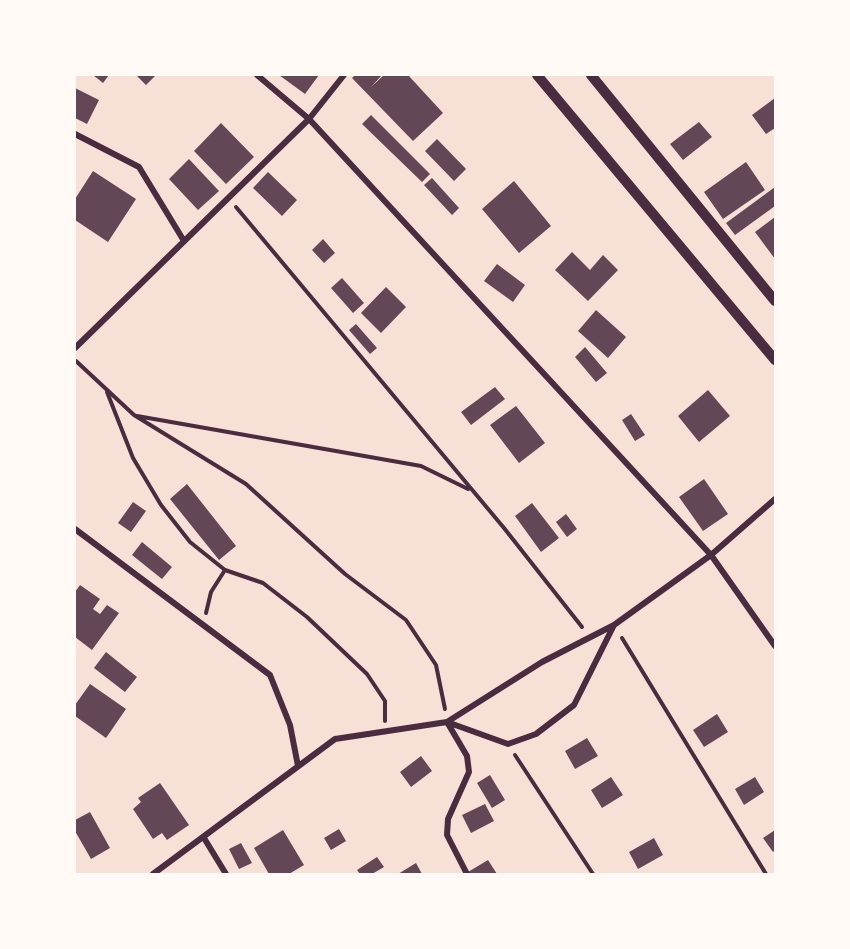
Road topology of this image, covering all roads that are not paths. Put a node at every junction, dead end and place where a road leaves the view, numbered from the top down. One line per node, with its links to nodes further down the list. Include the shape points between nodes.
1 (257, 75): 5 (street)
2 (344, 75): 5 (street)
3 (537, 75): 10 (street)
4 (591, 75): 8 (street)
5 (309, 119): 7 (street); 13 (street)
6 (75, 134): 7 (street, via 139,167)
7 (184, 241): 9 (street)
8 (775, 301)
9 (75, 348)
10 (775, 360)
11 (775, 499): 13 (street)
12 (75, 529): 17 (street, via 270,675 291,725)
13 (711, 555): 14 (street); 15 (street)
14 (614, 625): 16 (street, via 589,636); 16 (street, via 571,709 536,734 508,744)
15 (775, 646)
16 (447, 722): 17 (street, via 335,739); 21 (street, via 467,756 469,772 448,819 447,835)
17 (298, 766): 18 (street)
18 (204, 838): 19 (street); 20 (street)
19 (153, 874)
20 (226, 874)
21 (467, 874)

